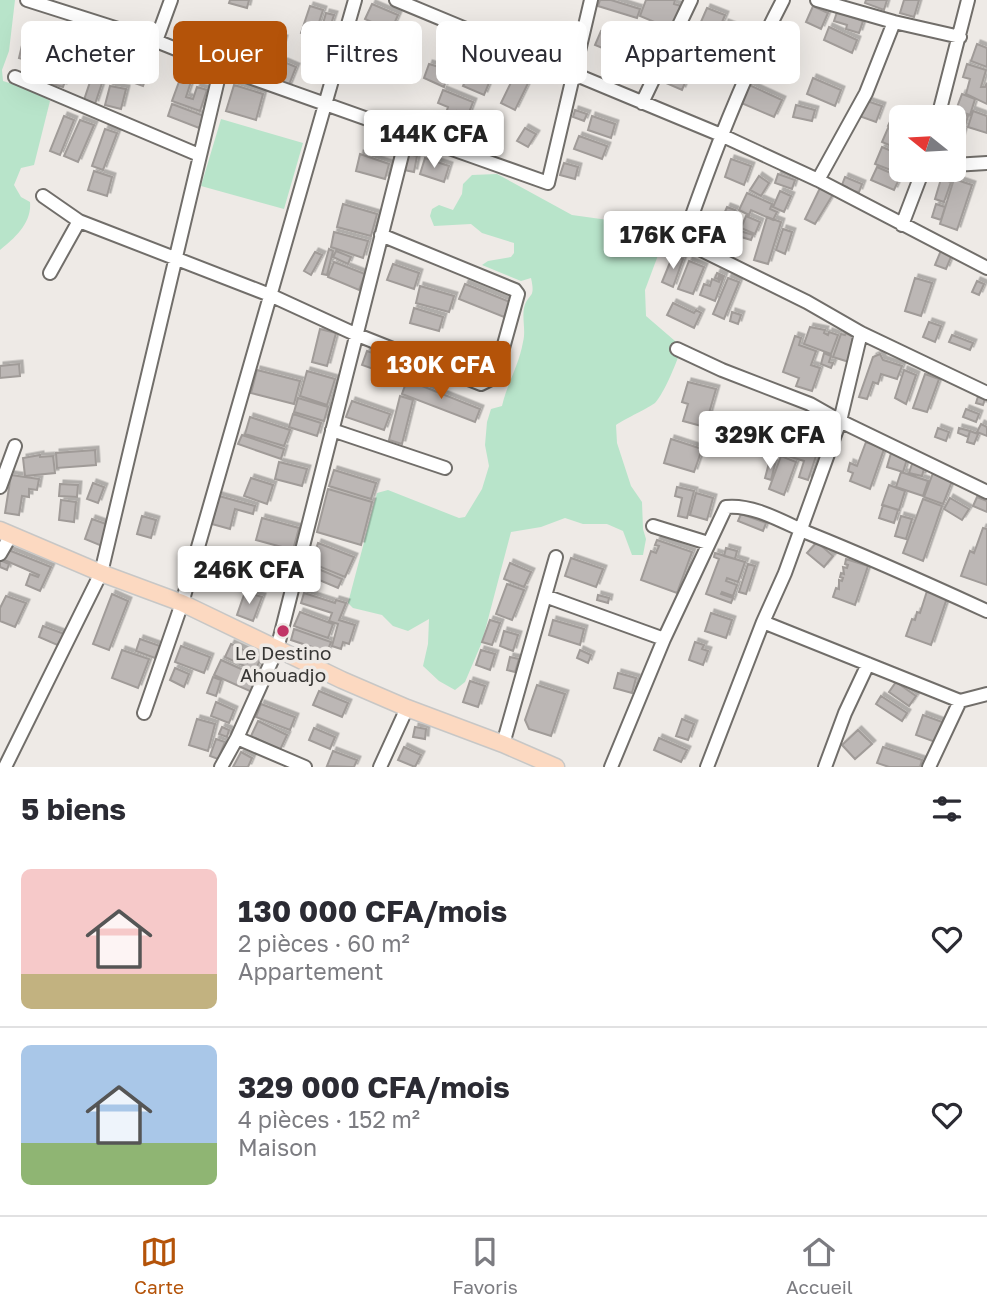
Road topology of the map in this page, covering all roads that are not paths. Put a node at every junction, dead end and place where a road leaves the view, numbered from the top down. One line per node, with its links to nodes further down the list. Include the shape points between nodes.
1 (27, 0): 10 (street)
2 (171, 0): 14 (street)
3 (355, 0): 21 (street)
4 (397, 0): 11 (street)
5 (590, 0): 12 (street)
6 (691, 0): 22 (street)
7 (783, 0): 25 (street)
8 (817, 0): 13 (street)
9 (968, 0): 15 (street)
10 (93, 21)
11 (449, 21)
12 (586, 21)
13 (894, 22): 15 (street); 29 (street, via 866,93)
14 (159, 33)
15 (960, 37): 23 (street)
16 (15, 77): 26 (street)
17 (587, 78): 22 (street)
18 (217, 84): 26 (street)
19 (270, 84): 21 (street)
20 (572, 84): 24 (street, via 548,183)
21 (324, 103): 24 (street); 38 (street)
22 (642, 103): 25 (street)
23 (941, 105)
24 (407, 135): 34 (street)
25 (721, 135): 29 (street); 39 (street, via 683,241)
26 (199, 155): 35 (street)
27 (987, 163): 28 (street)
28 (966, 164)
29 (818, 180): 33 (street)
30 (918, 182): 33 (street)
31 (43, 196): 32 (street)
32 (79, 221): 35 (street); 37 (street)
33 (902, 225): 36 (street)
34 (381, 235): 40 (street); 40 (street, via 515,290 518,297 495,377 481,384)
35 (174, 258): 38 (street); 55 (street)
36 (987, 268)
37 (50, 273)
38 (270, 295): 40 (street); 57 (street)
39 (861, 333): 42 (street); 43 (street)
40 (355, 334): 44 (street)
41 (677, 349): 43 (street)
42 (987, 393)
43 (840, 421): 48 (street); 50 (street)
44 (331, 430): 46 (street); 61 (street)
45 (15, 446): 47 (street)
46 (445, 468)
47 (0, 487)
48 (987, 492)
49 (653, 526): 52 (street)
50 (800, 529): 52 (street, via 740,505 726,507); 58 (street); 59 (street)
51 (5, 532): 53 (street); 55 (main road)
52 (708, 543): 60 (street)
53 (0, 554)
54 (556, 557): 56 (street)
55 (101, 573): 57 (main road); 69 (street)
56 (545, 596): 60 (street); 68 (street)
57 (182, 603): 61 (main road); 66 (street)
58 (987, 611)
59 (764, 622): 62 (street); 75 (street)
60 (664, 639): 74 (street)
61 (277, 649): 65 (main road); 67 (street)
62 (868, 664): 64 (street); 76 (street)
63 (987, 694): 64 (street)
64 (960, 701): 77 (street)
65 (407, 708): 68 (main road); 72 (street)
66 (144, 713)
67 (237, 738): 70 (street); 71 (street)
68 (503, 744): 73 (main road)
69 (5, 767)
70 (220, 767)
71 (305, 767)
72 (380, 767)
73 (556, 767)
74 (611, 767)
75 (707, 767)
76 (825, 767)
77 (929, 767)

